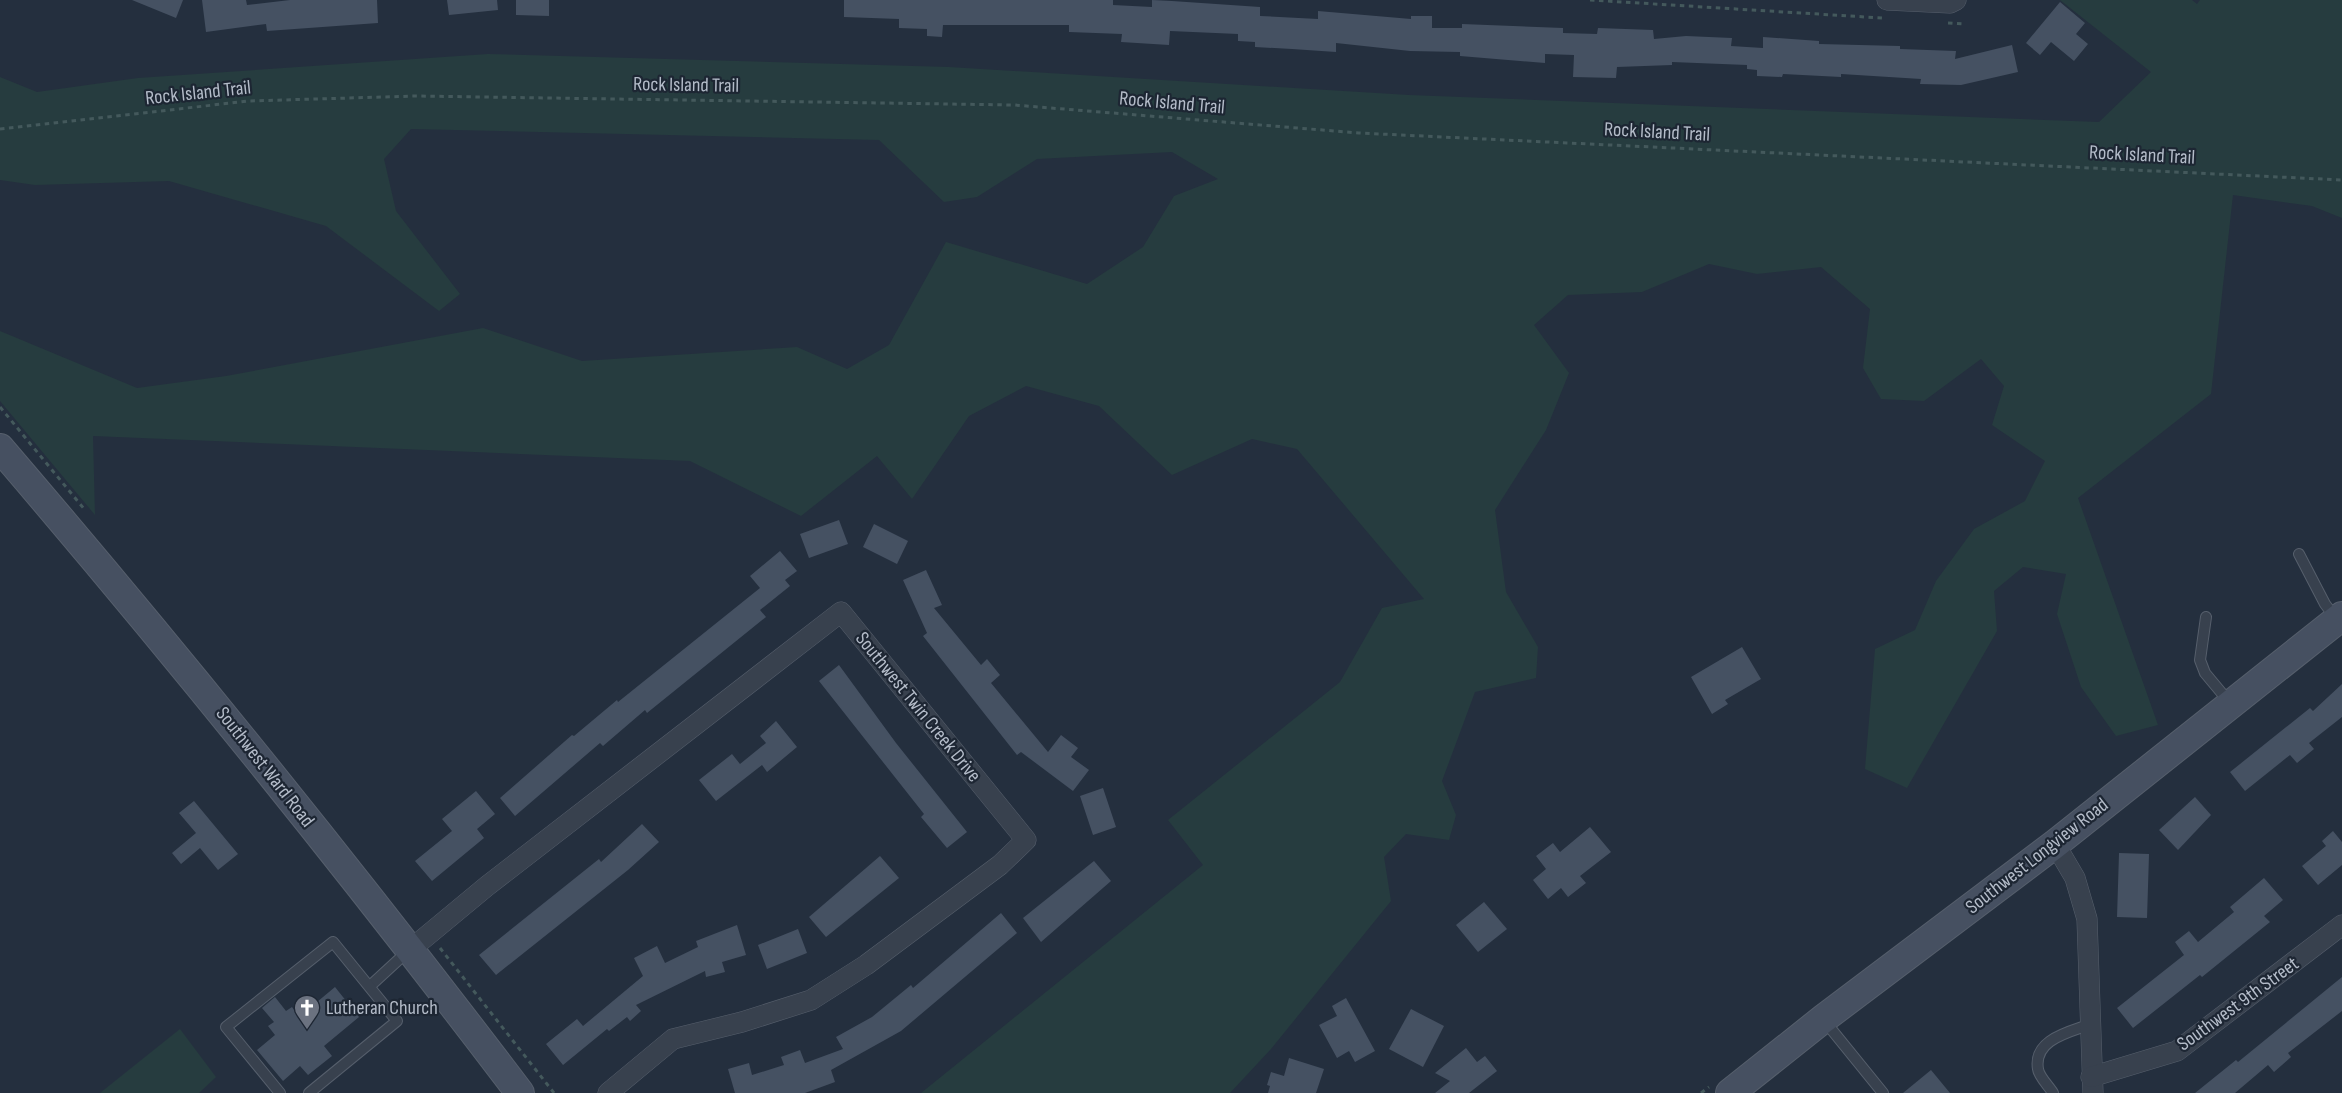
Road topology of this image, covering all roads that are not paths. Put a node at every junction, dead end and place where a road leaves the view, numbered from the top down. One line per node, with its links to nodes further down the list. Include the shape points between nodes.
1 (1956, 0): 2 (street)
2 (1885, 9)
3 (0, 448): 10 (main road, Southwest Ward Road, via 221,712)
4 (2299, 554): 6 (lane, via 2325,604)
5 (2206, 617): 7 (lane, via 2200,660 2205,673)
6 (2340, 618): 7 (main road, Southwest Longview Road)
7 (2231, 705): 8 (main road, Southwest Longview Road)
8 (2055, 844): 12 (main road, Southwest Longview Road); 13 (street, via 2075,878 2087,919)
9 (2342, 925): 14 (street, Southwest 9th Street, via 2177,1051)
10 (411, 949): 11 (lane); 17 (main road, Southwest Ward Road); 18 (street, Southwest Twin Creek Drive, via 841,612 1026,840 1000,865 876,958 811,1000 673,1039)
11 (370, 986): 15 (lane, via 333,942 226,1027); 16 (lane, via 397,1021)
12 (1822, 1019): 19 (main road, Southwest Longview Road); 20 (lane)
13 (2091, 1024): 14 (street); 21 (lane, via 2044,1045 2038,1057 2038,1071)
14 (2092, 1085)
15 (280, 1093)
16 (309, 1093)
17 (520, 1093)
18 (608, 1093)
19 (1730, 1093)
20 (1883, 1093)
21 (2053, 1093)

